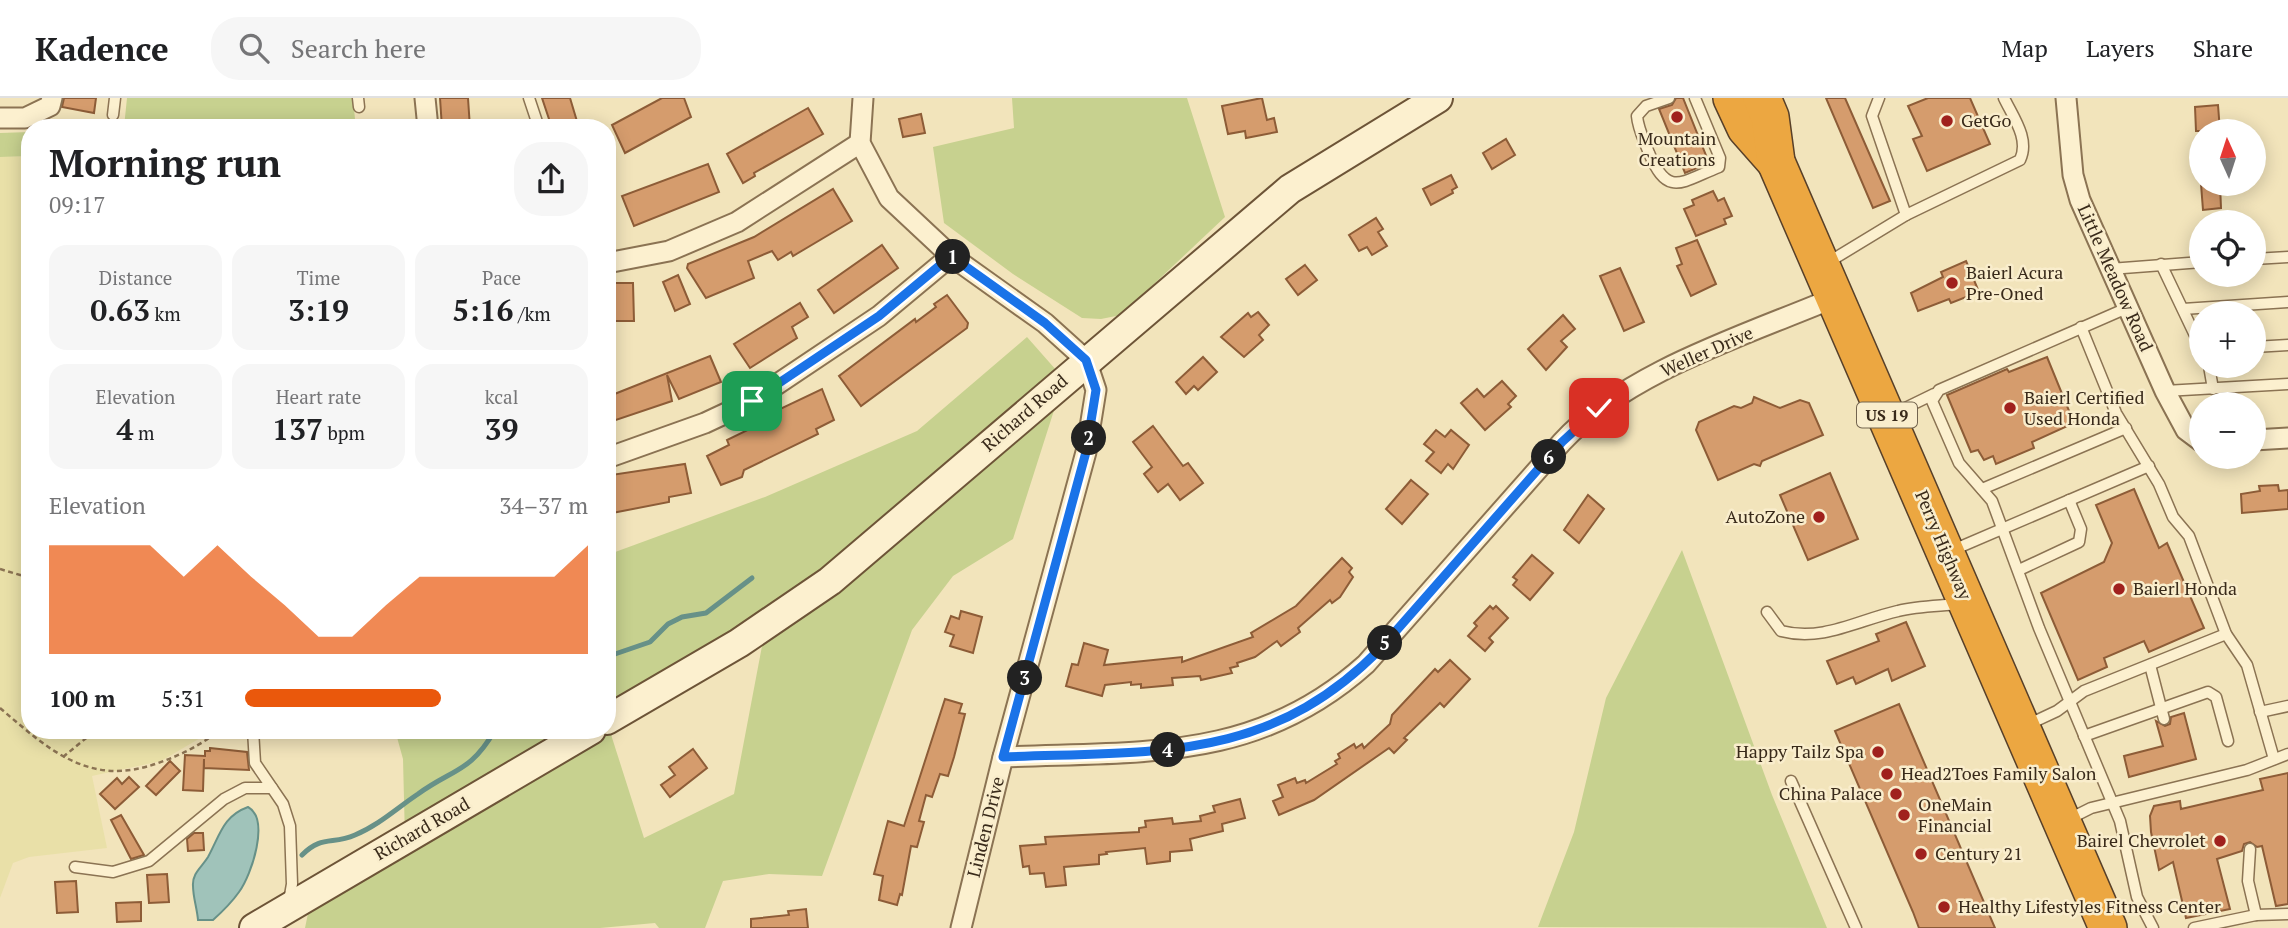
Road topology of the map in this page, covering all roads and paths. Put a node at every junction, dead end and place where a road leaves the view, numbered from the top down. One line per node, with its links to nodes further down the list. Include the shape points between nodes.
1 (52, 98): 15 (street, via 50,106 25,117)
2 (115, 98): 14 (lane)
3 (425, 98): 16 (street)
4 (529, 98): 17 (lane)
5 (863, 98): 18 (street)
6 (1438, 98): 36 (street, Richard Road, via 1290,189)
7 (1669, 98): 8 (lane, via 1646,106 1637,116 1658,175 1677,183 1718,167 1720,158)
8 (1695, 98)
9 (1732, 98): 19 (highway, Perry Highway / US 19, via 1746,128)
10 (1762, 98): 19 (highway, Perry Highway / US 19, via 1770,117)
11 (1879, 98): 20 (lane, via 1872,116)
12 (2004, 98): 20 (lane, via 2023,138 2020,160)
13 (2066, 98): 27 (street, Little Meadow Road, via 2073,174)
14 (113, 115)
15 (0, 118)
16 (427, 119)
17 (536, 119)
18 (860, 143): 21 (street, via 889,198); 24 (street, via 737,222 669,251)
19 (1776, 162): 28 (highway, Perry Highway / US 19)
20 (1906, 215): 28 (lane)
21 (951, 256): 36 (street, via 1045,323); 47 (street, via 879,316 752,401)
22 (2288, 257): 23 (lane)
23 (2266, 258)
24 (616, 261)
25 (2189, 263): 26 (lane)
26 (2161, 264): 27 (lane); 31 (lane)
27 (2110, 269): 30 (street, Little Meadow Road)
28 (1829, 281): 42 (highway, Perry Highway / US 19); 77 (street, Weller Drive, via 1599,408 1562,442 1366,664 1298,713 1242,737 1203,746)
29 (2288, 302): 31 (lane)
30 (2127, 308): 33 (lane); 40 (street, Little Meadow Road)
31 (2183, 309): 32 (lane)
32 (2189, 322)
33 (2081, 327): 41 (lane); 43 (lane)
34 (2288, 345): 35 (lane)
35 (2266, 346)
36 (1086, 360): 65 (street, Richard Road, via 830,581 739,643); 77 (street, Linden Drive, via 1096,390 1086,452)
37 (2211, 378): 39 (lane)
38 (2288, 384): 39 (lane)
39 (2213, 389): 40 (lane)
40 (2165, 391): 44 (street, Little Meadow Road)
41 (1934, 394): 42 (lane); 49 (lane, via 1959,463)
42 (1888, 416): 52 (highway, Perry Highway / US 19)
43 (2126, 428): 48 (lane); 49 (lane)
44 (2189, 432)
45 (2288, 438): 46 (street)
46 (2266, 439)
47 (616, 455)
48 (2149, 466): 50 (lane); 58 (lane, via 2173,517 2189,536)
49 (1982, 489): 51 (lane)
50 (2069, 500): 51 (lane); 54 (lane, via 2081,529 2079,541)
51 (2003, 529): 52 (lane); 54 (lane)
52 (1947, 553): 56 (highway, Perry Highway / US 19)
53 (0, 569): 55 (path)
54 (2019, 570): 60 (lane)
55 (21, 575)
56 (1968, 603): 57 (lane, via 1898,611 1800,636 1781,631); 67 (highway, Perry Highway / US 19)
57 (1767, 612)
58 (2226, 634): 59 (lane); 63 (lane, via 2247,665)
59 (2150, 665): 60 (lane, via 2084,691); 64 (lane)
60 (2070, 702): 67 (lane); 68 (lane)
61 (2288, 706): 63 (lane)
62 (0, 708): 66 (path)
63 (2260, 712): 78 (lane)
64 (2162, 713): 68 (lane); 74 (lane, via 2211,692)
65 (616, 715)
66 (21, 727)
67 (2022, 727): 82 (highway, Perry Highway / US 19)
68 (2084, 736): 81 (lane)
69 (35, 739): 76 (path)
70 (85, 739): 76 (path)
71 (205, 739): 76 (path, via 138,771 114,774)
72 (254, 739): 80 (lane, via 255,763)
73 (576, 739): 85 (street, Richard Road)
74 (2228, 741)
75 (2288, 754): 78 (lane)
76 (62, 757)
77 (1003, 757): 89 (street, Linden Drive)
78 (2274, 760): 81 (lane)
79 (1791, 781): 90 (lane)
80 (272, 788): 84 (lane, via 245,788 225,799 149,861 113,872); 85 (lane, via 290,826 292,884)
81 (2113, 803): 82 (lane, via 2091,808); 92 (lane, via 2137,897)
82 (2063, 823): 91 (highway, Perry Highway / US 19)
83 (2250, 849): 87 (lane, via 2248,881)
84 (75, 867)
85 (287, 908): 88 (street, Richard Road)
86 (2288, 914): 87 (lane)
87 (2256, 915): 93 (lane)
88 (254, 928)
89 (961, 928)
90 (1856, 928)
91 (2108, 928)
92 (2153, 928)
93 (2194, 928)

